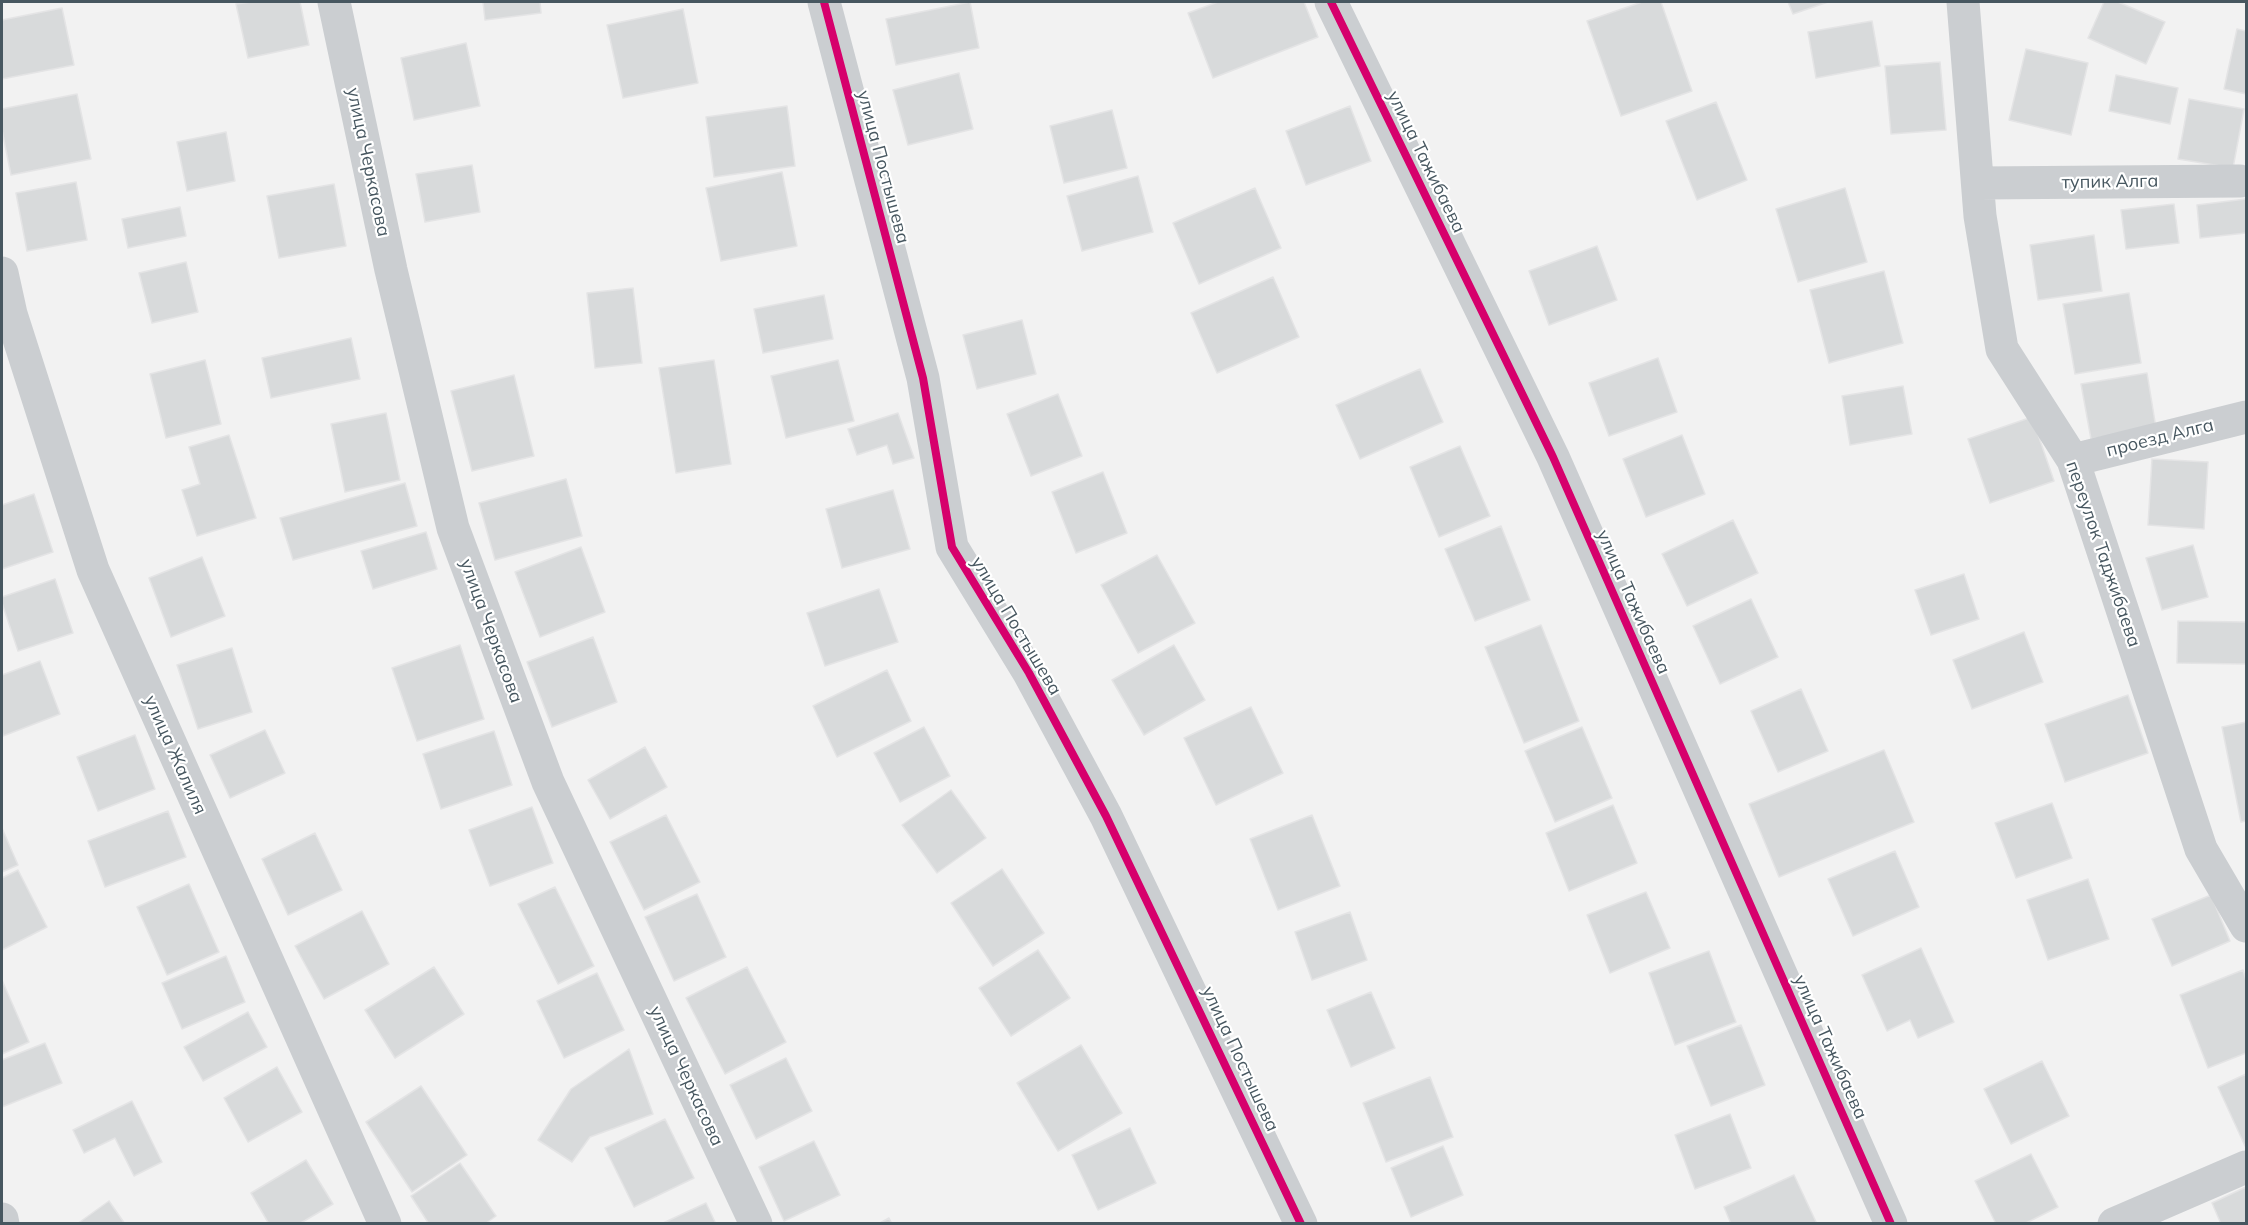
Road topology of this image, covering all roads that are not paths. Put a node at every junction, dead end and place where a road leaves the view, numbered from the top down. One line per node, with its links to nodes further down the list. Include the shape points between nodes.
1 (334, 2): 15 (street, улица Черкасова, via 391,270 453,528 548,782)
2 (824, 2): 16 (street, улица Постышева, via 923,378 952,548 1029,673 1106,816)
3 (1330, 2): 17 (street, улица Тажибаева, via 1553,457)
4 (1963, 2): 6 (street, переулок Таджибаева)
5 (2240, 181): 6 (street, тупик Алга)
6 (1979, 183): 9 (street, переулок Таджибаева, via 1980,216 2002,349)
7 (2, 273): 14 (street, улица Жалиля, via 11,314 93,570)
8 (2247, 417): 9 (street, проезд Алга)
9 (2073, 460): 10 (street, переулок Таджибаева, via 2201,849)
10 (2247, 926)
11 (2247, 1167): 18 (street)
12 (2, 1219): 13 (street)
13 (3, 1224)
14 (385, 1224)
15 (756, 1224)
16 (1301, 1224)
17 (1891, 1224)
18 (2114, 1224)

